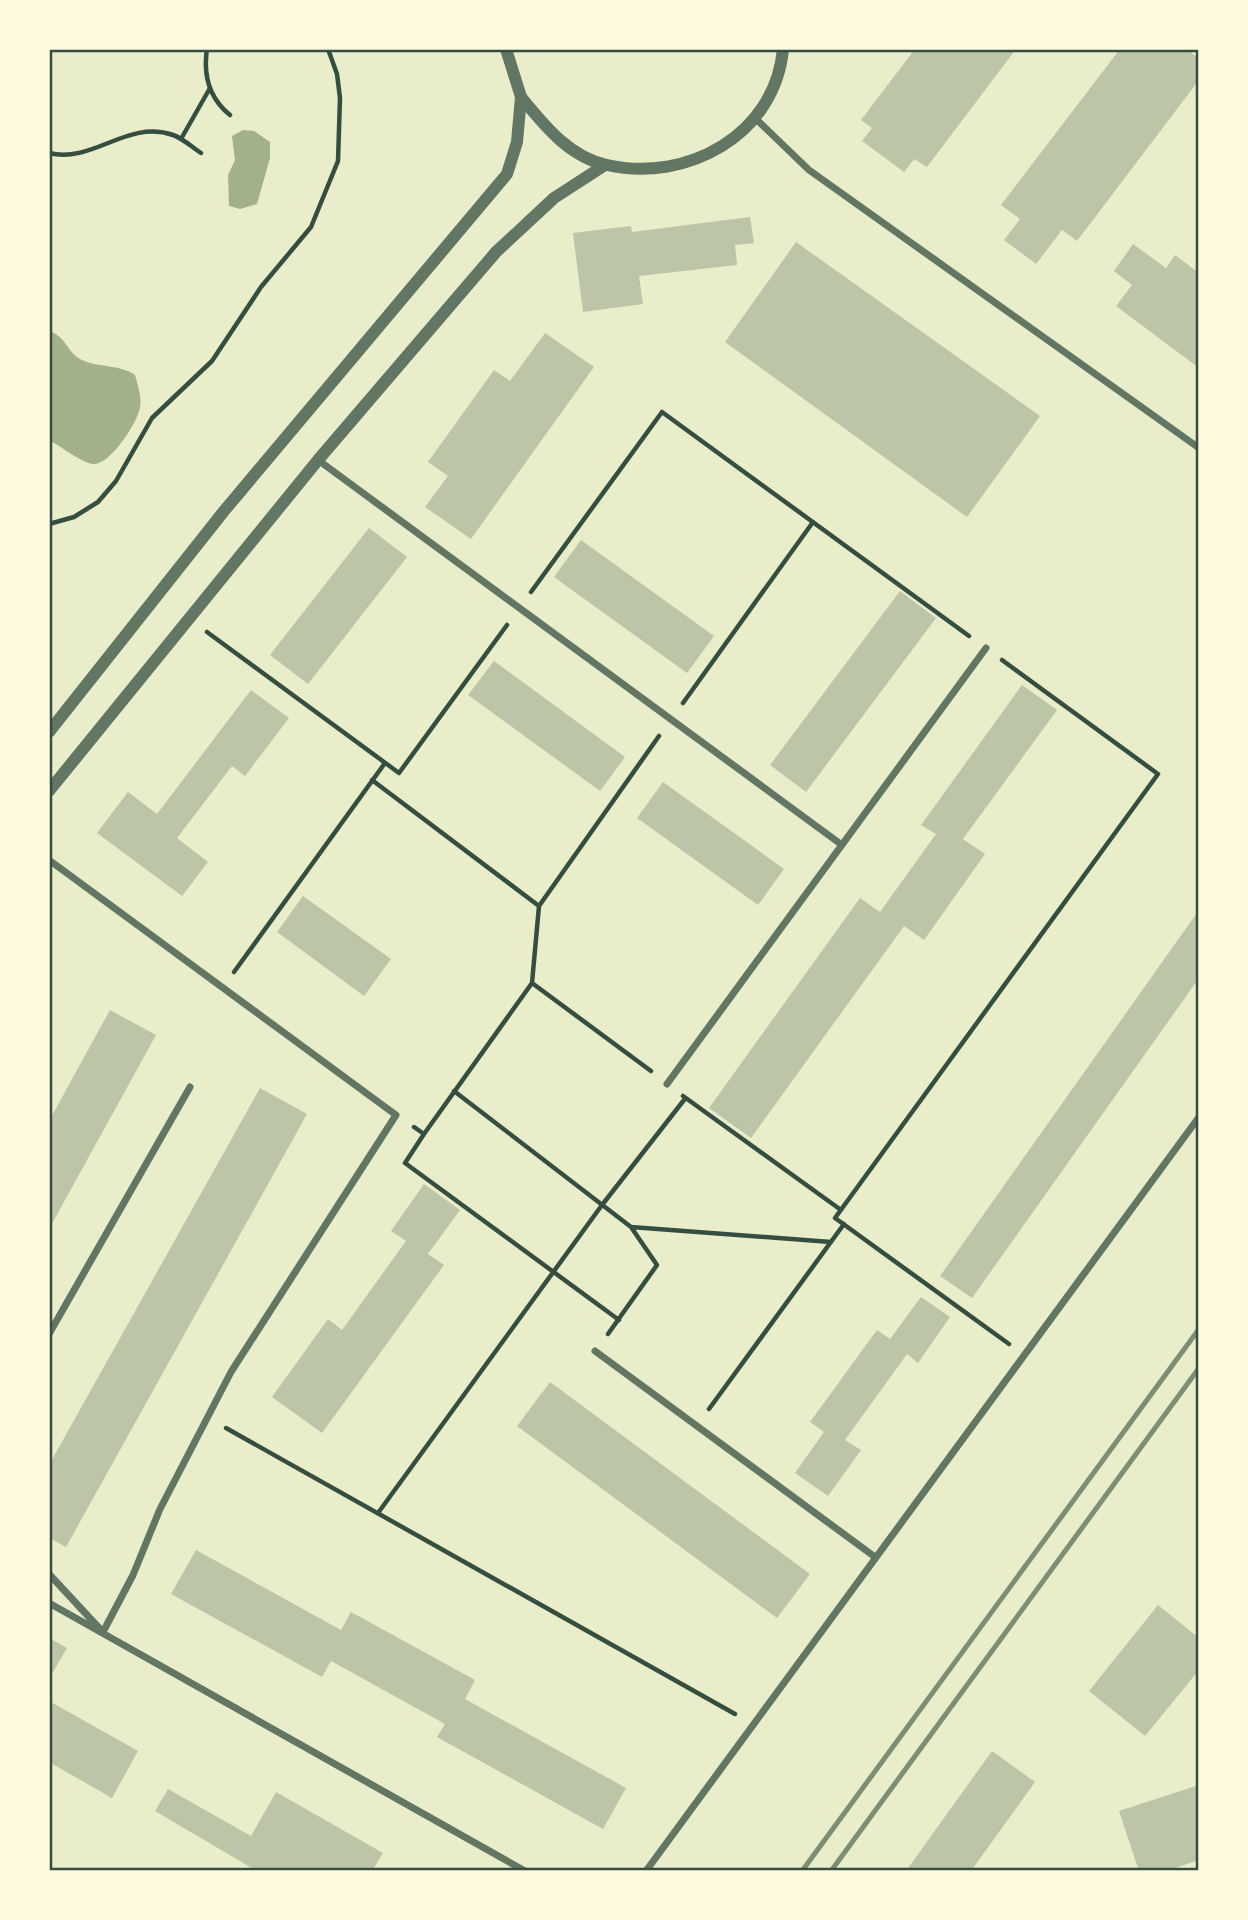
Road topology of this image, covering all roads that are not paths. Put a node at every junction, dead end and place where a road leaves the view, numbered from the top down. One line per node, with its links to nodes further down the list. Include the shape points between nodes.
1 (506, 49): 3 (street)
2 (783, 49): 4 (street, via 781,70)
3 (521, 97): 5 (street, via 556,139); 9 (street, via 517,142 507,174 224,511)
4 (755, 118): 5 (street, via 713,154 660,170); 6 (street, via 809,170)
5 (605, 165): 7 (street, via 554,198 496,252)
6 (1199, 448)
7 (318, 460): 10 (street); 11 (street)
8 (986, 649): 11 (street)
9 (49, 732)
10 (49, 790)
11 (842, 845): 13 (street)
12 (49, 860): 21 (street, via 396,1115 231,1372)
13 (667, 1084)
14 (190, 1087): 16 (street)
15 (1199, 1117): 18 (street)
16 (49, 1334)
17 (595, 1351): 18 (street)
18 (875, 1557): 23 (street)
19 (49, 1574): 21 (street)
20 (49, 1603): 21 (street)
21 (103, 1632): 22 (street)
22 (525, 1871)
23 (646, 1871)

